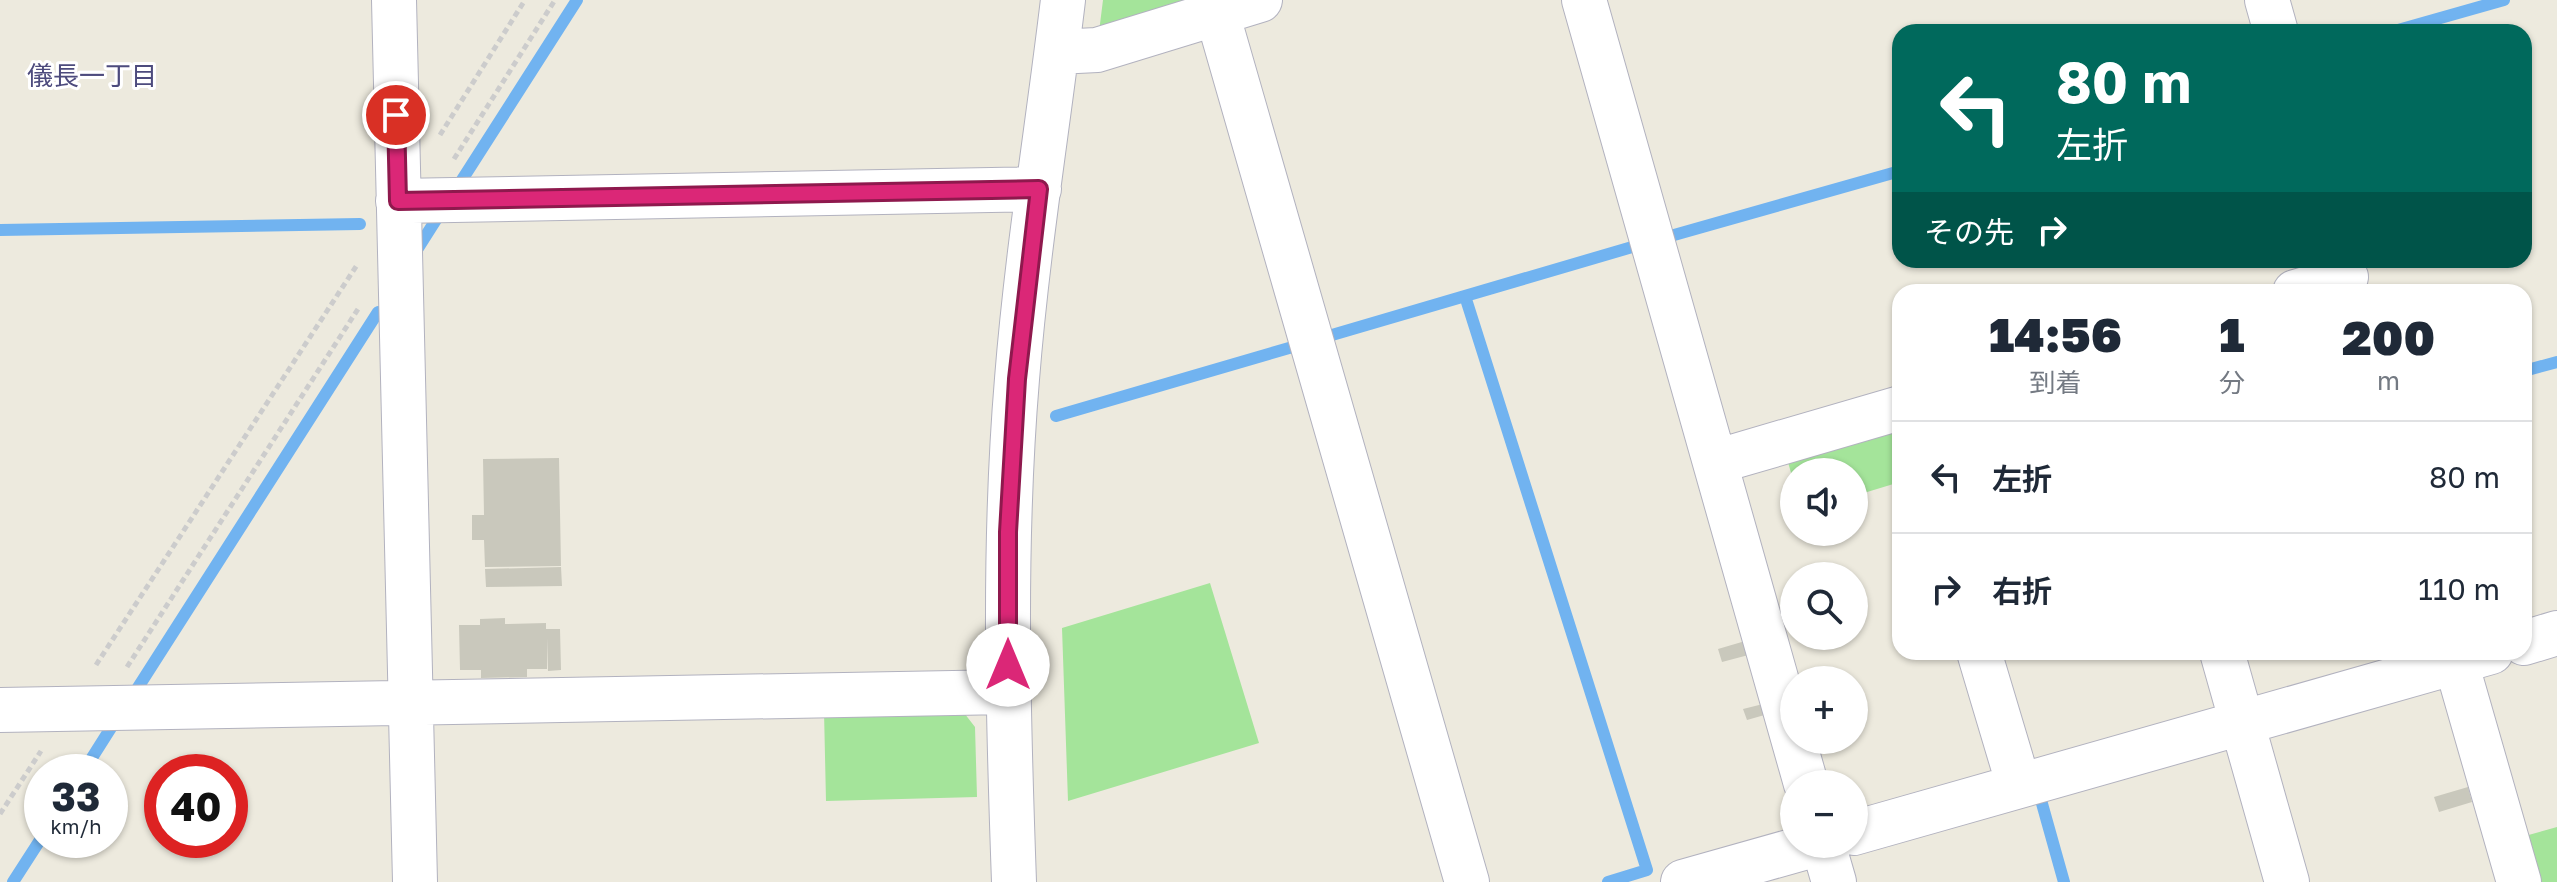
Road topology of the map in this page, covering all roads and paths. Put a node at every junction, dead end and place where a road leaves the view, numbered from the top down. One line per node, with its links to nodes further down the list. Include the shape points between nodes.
1 (394, 0): 13 (street)
2 (525, 0): 11 (path)
3 (555, 0): 13 (path)
4 (1063, 0): 10 (street)
5 (1260, 0): 8 (street)
6 (1584, 0): 19 (street)
7 (2267, 0): 9 (street)
8 (1217, 13): 10 (street, via 1097,50); 39 (street)
9 (2274, 24)
10 (1057, 52): 12 (street)
11 (432, 147)
12 (1039, 189): 13 (street); 26 (street, via 1016,394 1008,532)
13 (413, 200): 27 (street)
14 (363, 254): 28 (path)
15 (2346, 276): 16 (street)
16 (2320, 284)
17 (365, 298): 28 (path)
18 (1892, 410): 19 (street)
19 (1715, 462): 31 (street)
20 (2557, 633): 21 (street)
21 (2532, 641)
22 (1981, 660): 32 (street)
23 (2224, 660): 30 (street)
24 (2450, 660): 30 (street)
25 (2468, 660): 43 (street)
26 (1008, 692): 27 (street); 38 (street)
27 (410, 703): 28 (street); 37 (street)
28 (84, 708): 29 (street); 33 (path)
29 (0, 710)
30 (2242, 723): 32 (street); 42 (street)
31 (1802, 770)
32 (2019, 786): 34 (street)
33 (0, 814)
34 (1868, 829)
35 (1780, 854): 40 (street)
36 (1827, 858): 41 (street)
37 (415, 882)
38 (1014, 882)
39 (1467, 882)
40 (1683, 882)
41 (1834, 882)
42 (2287, 882)
43 (2519, 882)

